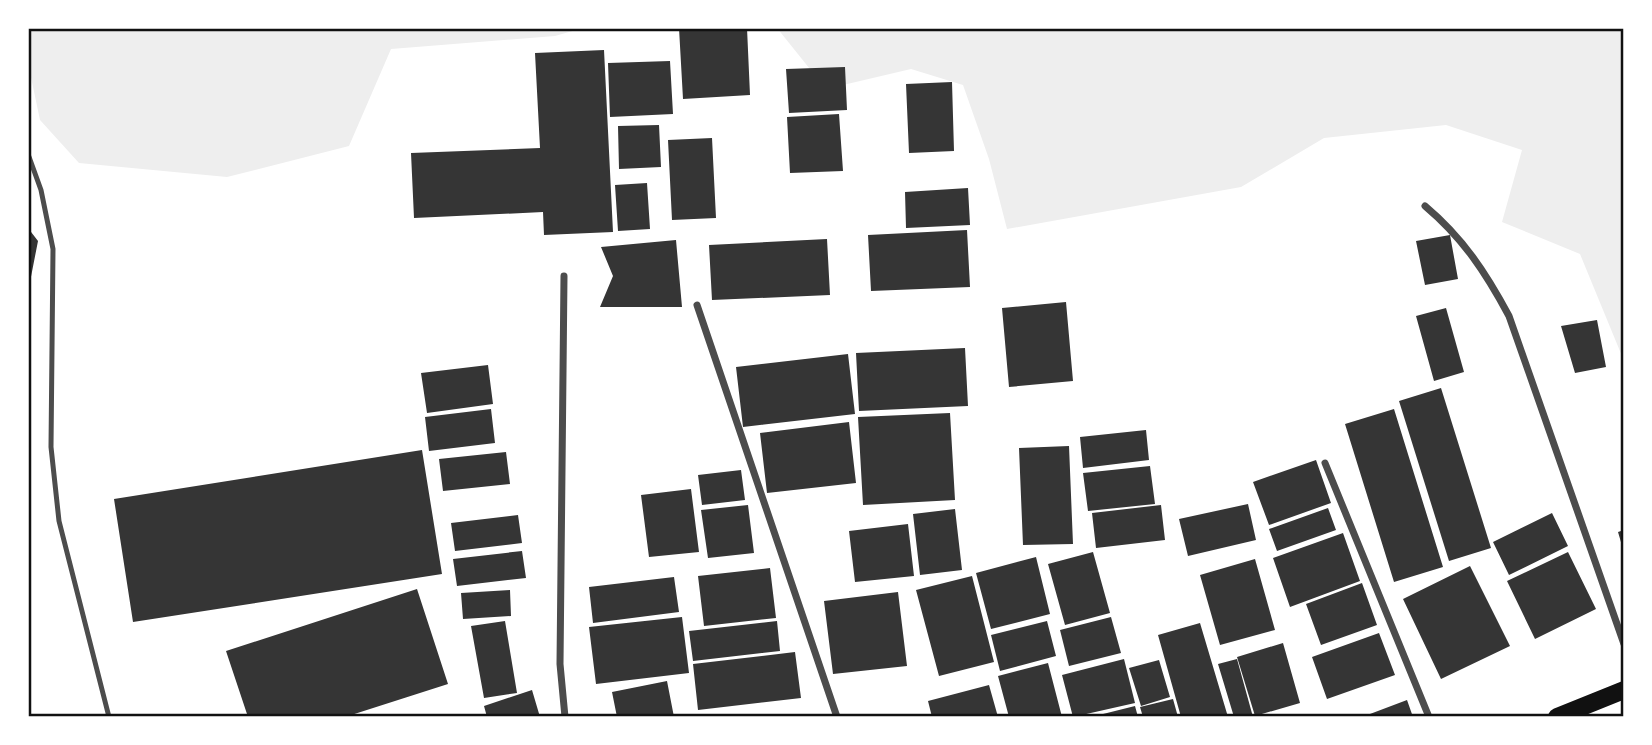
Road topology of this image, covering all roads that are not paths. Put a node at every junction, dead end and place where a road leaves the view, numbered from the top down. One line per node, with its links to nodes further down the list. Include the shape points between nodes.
1 (28, 154): 8 (lane, via 53,249 51,447 59,521)
2 (1425, 206): 6 (street, via 1453,230 1481,265 1509,316)
3 (564, 276): 9 (street, via 560,664)
4 (697, 305): 10 (street)
5 (1325, 463): 11 (street)
6 (1624, 644)
7 (1624, 690): 12 (main road)
8 (109, 717)
9 (565, 717)
10 (837, 717)
11 (1429, 717)
12 (1557, 717)

